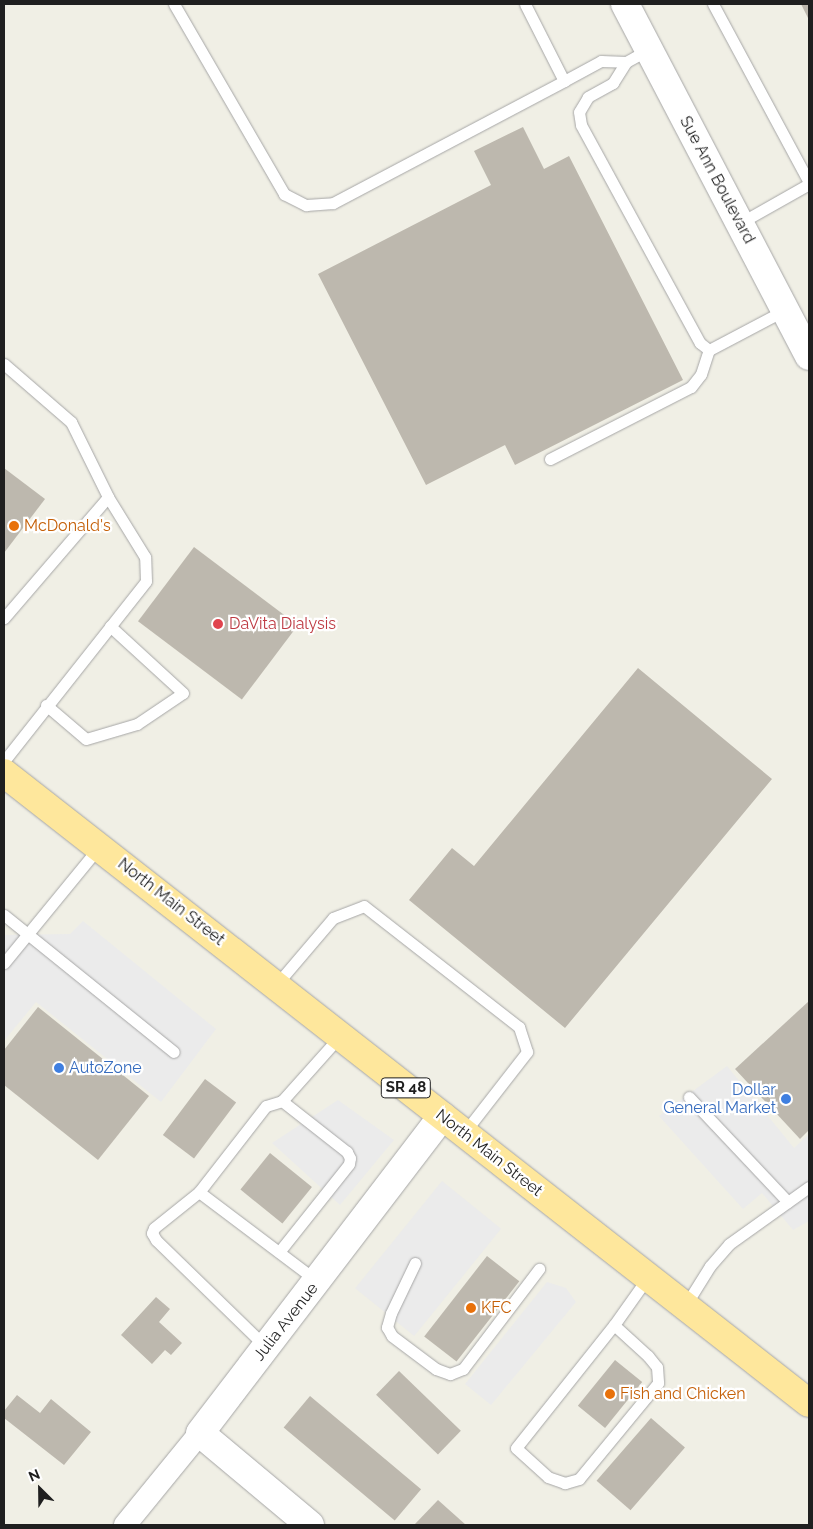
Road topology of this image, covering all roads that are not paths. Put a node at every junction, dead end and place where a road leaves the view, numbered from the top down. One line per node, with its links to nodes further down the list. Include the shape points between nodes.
1 (174, 4): 6 (lane, via 284,194 306,205 333,203)
2 (525, 4): 6 (lane)
3 (625, 4): 5 (street, Sue Ann Boulevard)
4 (714, 4): 7 (lane)
5 (637, 56): 6 (lane, via 601,61); 8 (street, Sue Ann Boulevard); 10 (lane, via 613,83 588,97 579,112 581,125 700,343)
6 (564, 80)
7 (809, 183): 8 (lane)
8 (740, 224): 9 (street, Sue Ann Boulevard)
9 (785, 310): 10 (lane); 11 (street, Sue Ann Boulevard)
10 (709, 350): 13 (lane, via 701,374 691,386)
11 (809, 356)
12 (4, 364): 14 (lane, via 71,422)
13 (550, 459)
14 (108, 497): 15 (lane); 16 (lane, via 145,557 146,581)
15 (4, 618)
16 (110, 626): 17 (lane); 17 (lane, via 183,693 137,724 86,739)
17 (46, 705): 18 (lane)
18 (4, 761)
19 (4, 773): 20 (main road, North Main Street / SR 48)
20 (100, 846): 22 (lane); 24 (main road, North Main Street / SR 48)
21 (4, 915): 22 (lane)
22 (28, 934): 23 (lane); 26 (lane)
23 (4, 963)
24 (276, 985): 25 (main road, North Main Street / SR 48); 30 (lane, via 333,918 364,906 511,1020 519,1027 527,1052)
25 (340, 1036): 28 (lane); 29 (main road, North Main Street / SR 48)
26 (174, 1052)
27 (689, 1097): 33 (lane)
28 (282, 1101): 32 (lane, via 266,1106); 34 (lane, via 347,1152 350,1158 349,1164)
29 (442, 1116): 30 (main road, North Main Street / SR 48); 38 (street, Julia Avenue)
30 (464, 1134): 37 (main road, North Main Street / SR 48)
31 (809, 1187): 33 (lane)
32 (199, 1192): 34 (lane); 41 (lane, via 154,1228 152,1234)
33 (788, 1202): 39 (lane, via 729,1244)
34 (279, 1252): 38 (lane)
35 (415, 1263): 36 (lane, via 387,1328 392,1336 428,1364 450,1374 463,1369)
36 (539, 1269)
37 (648, 1277): 39 (main road, North Main Street / SR 48); 40 (lane)
38 (317, 1281): 41 (street, Julia Avenue)
39 (684, 1306): 42 (main road, North Main Street / SR 48)
40 (614, 1325): 40 (lane, via 516,1448 548,1477 565,1483 579,1479 658,1383 657,1367)
41 (266, 1348): 43 (street, Julia Avenue)
42 (809, 1403)
43 (200, 1433): 44 (street, Julia Avenue); 45 (street)
44 (125, 1525)
45 (310, 1525)

